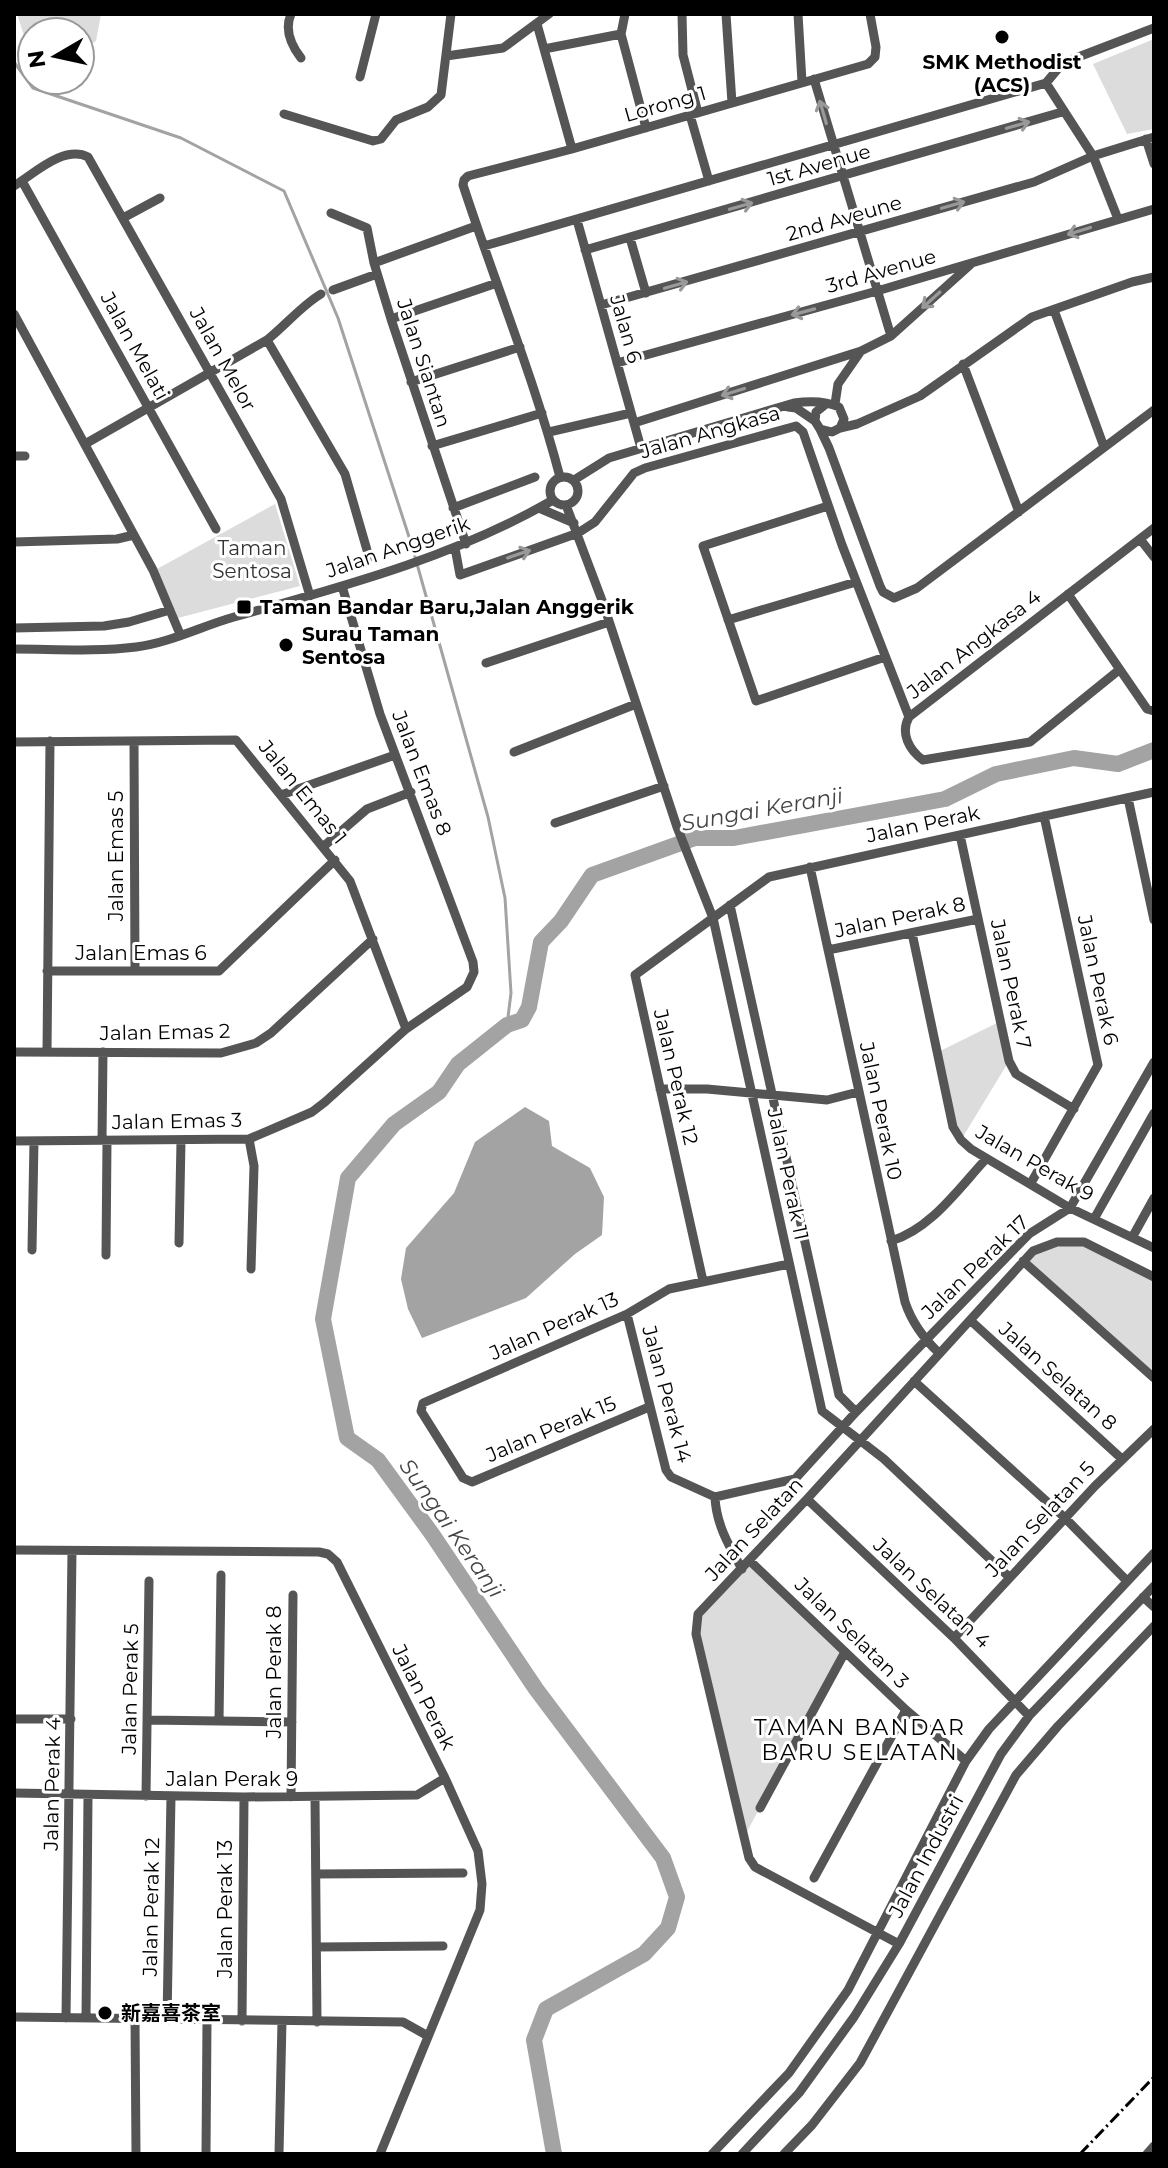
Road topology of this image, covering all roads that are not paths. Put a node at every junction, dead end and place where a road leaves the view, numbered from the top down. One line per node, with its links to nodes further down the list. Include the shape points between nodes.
1 (291, 14): 15 (street, via 288,29)
2 (376, 14): 16 (street)
3 (451, 14): 14 (street)
4 (549, 14): 10 (street)
5 (625, 14): 12 (street)
6 (682, 14): 23 (street)
7 (726, 14): 20 (street)
8 (798, 14): 18 (street)
9 (870, 14): 17 (street, Lorong 1, via 875,57 868,64)
10 (537, 24): 13 (street); 14 (street, via 503,48)
11 (1154, 28): 19 (street, via 1061,65)
12 (621, 34): 13 (street); 24 (street)
13 (544, 49): 27 (street)
14 (446, 56): 22 (street, via 441,95 428,107 396,120 381,139)
15 (301, 58)
16 (360, 77)
17 (814, 79): 18 (street, Lorong 1); 26 (street, one-way to 17)
18 (802, 82): 20 (street, Lorong 1)
19 (1046, 83): 21 (street); 26 (street)
20 (732, 103): 23 (street, Lorong 1)
21 (1062, 112): 28 (street); 30 (street, 1st Avenue, one-way to 21)
22 (284, 114)
23 (694, 114): 24 (street, Lorong 1); 31 (street)
24 (646, 128): 27 (street, Lorong 1)
25 (1150, 138): 28 (street, 2nd Aveune); 29 (street)
26 (833, 144): 30 (street); 31 (street)
27 (572, 149): 39 (street, Lorong 1, via 468,176 463,185)
28 (1093, 156): 37 (street); 40 (street, 2nd Aveune, one-way to 28, via 1034,182)
29 (1154, 164)
30 (842, 177): 40 (street); 41 (street, 1st Avenue, one-way to 30)
31 (709, 181): 38 (street)
32 (18, 184): 36 (street, Jalan Melor, via 79,152 88,157); 67 (street, Jalan Melati)
33 (160, 198): 36 (street)
34 (1154, 209): 37 (street, 3rd Avenue)
35 (331, 213): 44 (street, Jalan Siantan, via 367,228)
36 (123, 218): 63 (street, Jalan Melor)
37 (1118, 219): 45 (street, 3rd Avenue, one-way to 45)
38 (577, 220): 42 (street); 43 (street, Jalan 6)
39 (476, 226): 42 (street); 44 (street)
40 (859, 233): 50 (street); 51 (street, 2nd Aveune, one-way to 40)
41 (630, 238): 43 (street, 1st Avenue); 51 (street)
42 (484, 246): 48 (street)
43 (585, 250): 53 (street, Jalan 6)
44 (374, 263): 46 (street, Jalan Siantan)
45 (972, 263): 50 (street, 3rd Avenue); 57 (street, one-way to 57)
46 (377, 274): 49 (street); 56 (street, Jalan Siantan)
47 (1154, 277): 54 (street)
48 (497, 283): 56 (street); 59 (street)
49 (333, 290)
50 (877, 291): 57 (street); 61 (street, 3rd Avenue, one-way to 61)
51 (646, 293): 53 (street, 2nd Aveune)
52 (321, 294): 58 (street)
53 (601, 305): 61 (street, Jalan 6)
54 (1054, 310): 62 (street, via 1032,317); 79 (street)
55 (14, 314): 77 (street)
56 (391, 319): 64 (street, Jalan Siantan)
57 (891, 336): 60 (street)
58 (267, 340): 63 (street); 102 (street, via 345,474)
59 (520, 347): 64 (street); 69 (street)
60 (861, 351): 65 (street); 72 (street, one-way to 72)
61 (617, 363): 72 (street, Jalan 6)
62 (963, 364): 71 (street, via 920,396); 93 (street)
63 (210, 374): 67 (street); 107 (street, Jalan Melor, via 281,499)
64 (411, 382): 78 (street, Jalan Siantan)
65 (830, 404): 66 (street, via 807,401); 70 (street); 73 (street, via 816,412)
66 (785, 406): 73 (street); 74 (street)
67 (149, 408): 77 (street); 96 (street, Jalan Melati)
68 (1154, 410): 79 (street)
69 (542, 413): 76 (street); 78 (street)
70 (843, 415): 71 (street); 75 (street)
71 (874, 416): 75 (street)
72 (633, 418): 76 (street); 80 (street, Jalan 6)
73 (817, 425): 75 (street, via 828,433); 84 (street)
74 (707, 429): 80 (street); 81 (street)
75 (838, 429): 84 (street)
76 (549, 432): 86 (street)
77 (85, 444): 97 (street)
78 (432, 446): 91 (street, Jalan Siantan)
79 (1104, 447): 93 (street)
80 (641, 448): 87 (street, via 609,458)
81 (713, 449): 90 (street, Jalan Angkasa, via 796,426 803,432); 94 (street, Jalan Angkasa, via 634,473 595,522)
82 (14, 456): 83 (street)
83 (25, 456)
84 (835, 462): 93 (street, via 880,586 890,597 917,588)
85 (535, 477): 91 (street)
86 (560, 477): 87 (street); 88 (street, via 551,487)
87 (574, 480): 89 (street, via 578,497)
88 (553, 500): 89 (street); 92 (street, Jalan Anggerik)
89 (566, 505): 94 (street, Jalan Perak 11)
90 (828, 506): 104 (street); 109 (street, via 703,546)
91 (453, 508): 100 (street, Jalan Siantan)
92 (539, 508): 94 (street); 100 (street, Jalan Anggerik)
93 (1019, 512)
94 (576, 528): 101 (street, one-way to 94, via 460,575); 110 (street, Jalan Perak 11)
95 (1154, 528): 98 (street, Jalan Angkasa 4)
96 (216, 529)
97 (134, 535): 99 (street); 108 (street)
98 (1140, 539): 103 (street); 106 (street, Jalan Angkasa 4)
99 (14, 542)
100 (466, 544): 101 (street, Jalan Anggerik)
101 (455, 548): 105 (street, Jalan Anggerik)
102 (369, 557)
103 (1154, 557)
104 (856, 582): 109 (street); 114 (street)
105 (342, 586): 107 (street, Jalan Anggerik); 124 (street, Jalan Emas 8)
106 (1068, 594): 116 (street); 119 (street, Jalan Angkasa 4)
107 (310, 596): 112 (street, Jalan Anggerik)
108 (170, 610): 111 (street, via 104,626); 112 (street)
109 (728, 620): 114 (street, via 756,701)
110 (609, 622): 115 (street); 117 (street, Jalan Perak 11)
111 (14, 628)
112 (180, 634): 113 (street, Jalan Anggerik, via 138,647)
113 (14, 649)
114 (885, 657): 119 (street)
115 (486, 663)
116 (1119, 670): 118 (street, via 1147,709); 119 (street, Jalan Angkasa 4, via 1030,742 928,760 919,758 904,735)
117 (636, 704): 123 (street); 125 (street, Jalan Perak 11)
118 (1154, 711)
119 (909, 717)
120 (50, 741): 121 (street, Jalan Emas 1); 122 (street, Jalan Emas 1); 143 (street)
121 (134, 741): 128 (street, Jalan Emas 1, via 236,740); 144 (street, Jalan Emas 5)
122 (14, 742)
123 (514, 752)
124 (395, 755): 126 (street, Jalan Emas 8); 128 (street)
125 (664, 786): 131 (street); 137 (street, Jalan Perak 11)
126 (411, 792): 133 (street, via 367,809); 145 (street, Jalan Emas 8)
127 (1154, 792): 129 (street, Jalan Perak)
128 (281, 795): 133 (street, Jalan Emas 1)
129 (1128, 798): 130 (street, Jalan Perak); 139 (street)
130 (1044, 816): 132 (street, Jalan Perak); 155 (street, Jalan Perak 6, via 1098,1065)
131 (555, 823)
132 (960, 835): 135 (street, Jalan Perak); 138 (street, Jalan Perak 7)
133 (324, 846): 134 (street, Jalan Emas 1)
134 (335, 860): 141 (street, Jalan Emas 1, via 350,881); 144 (street, Jalan Emas 6, via 219,971)
135 (810, 867): 136 (street, Jalan Perak, via 769,877); 142 (street, Jalan Perak 10)
136 (730, 905): 137 (street, Jalan Perak); 154 (street, Jalan Perak 11)
137 (713, 918): 151 (street, Jalan Perak 12, via 635,975); 153 (street, Jalan Perak 11)
138 (978, 919): 140 (street, Jalan Perak 8); 155 (street, Jalan Perak 7, via 1009,1061 1016,1074)
139 (1154, 920)
140 (912, 933): 142 (street, Jalan Perak 8); 162 (street, Jalan Perak 9, via 953,1127)
141 (373, 939): 146 (street, Jalan Emas 1); 149 (street, Jalan Emas 2, via 256,1043 221,1053)
142 (828, 950): 152 (street, Jalan Perak 10)
143 (47, 971): 144 (street, Jalan Emas 6); 148 (street)
144 (135, 971)
145 (474, 972): 146 (street, Jalan Emas 3, via 467,987)
146 (406, 1029): 157 (street, Jalan Emas 3, via 318,1107)
147 (14, 1052): 148 (street, Jalan Emas 2)
148 (47, 1052): 149 (street, Jalan Emas 2)
149 (103, 1052): 158 (street)
150 (1154, 1062): 165 (street, Jalan Perak 17)
151 (660, 1089): 153 (street); 177 (street, Jalan Perak 12)
152 (858, 1092): 154 (street, via 827,1100); 168 (street, Jalan Perak 10)
153 (752, 1093): 154 (street); 174 (street, Jalan Perak 11)
154 (772, 1096): 185 (street, Jalan Perak 11, via 839,1395)
155 (1074, 1109): 163 (street, Jalan Perak 6)
156 (1154, 1113): 166 (street)
157 (249, 1139): 161 (street, Jalan Emas 3); 175 (street, via 254,1166)
158 (105, 1140): 160 (street, Jalan Emas 3); 161 (street, Jalan Emas 3); 172 (street)
159 (14, 1141): 160 (street, Jalan Emas 3)
160 (34, 1141): 171 (street)
161 (181, 1141): 169 (street)
162 (986, 1159): 163 (street, Jalan Perak 9); 168 (street, via 909,1236)
163 (1031, 1183): 165 (street, Jalan Perak 9)
164 (1154, 1198): 167 (street)
165 (1070, 1208): 166 (street, Jalan Perak 9); 180 (street, Jalan Perak 17, via 1029,1234)
166 (1094, 1219): 167 (street, Jalan Perak 9)
167 (1133, 1236): 170 (street, Jalan Perak 9)
168 (891, 1241): 180 (street, Jalan Perak 10, via 911,1319)
169 (179, 1243)
170 (1154, 1248)
171 (32, 1250)
172 (106, 1255)
173 (1023, 1261): 176 (street, Jalan Selatan, via 1057,1242 1084,1242); 179 (street, Jalan Selatan); 182 (street)
174 (789, 1264): 177 (street, Jalan Perak 13); 186 (street, Jalan Perak 11, via 822,1411)
175 (251, 1269)
176 (1154, 1277)
177 (703, 1281): 178 (street, Jalan Perak 13, via 669,1289)
178 (627, 1314): 184 (street, Jalan Perak 14); 190 (street, Jalan Perak 13, via 423,1403 421,1411)
179 (970, 1320): 181 (street, Jalan Selatan); 189 (street, Jalan Selatan 8)
180 (925, 1340): 181 (street, Jalan Perak 10); 185 (street, Jalan Perak 17)
181 (939, 1353): 183 (street, Jalan Selatan)
182 (1154, 1378)
183 (914, 1381): 188 (street, Jalan Selatan); 193 (street)
184 (649, 1407): 190 (street, Jalan Perak 15); 191 (street, Jalan Perak 14, via 671,1477)
185 (856, 1412): 186 (street, Jalan Perak 17)
186 (841, 1428): 188 (street, Jalan Perak 11); 191 (street, via 795,1479)
187 (1154, 1429): 189 (street, Jalan Selatan 5)
188 (859, 1441): 192 (street, Jalan Selatan); 200 (street, Jalan Perak 11)
189 (1122, 1459): 193 (street, Jalan Selatan 5)
190 (467, 1482)
191 (715, 1497): 198 (street, via 725,1539)
192 (807, 1499): 197 (street, Jalan Selatan); 208 (street, Jalan Selatan 4)
193 (1065, 1518): 200 (street, Jalan Selatan 5); 202 (street)
194 (14, 1550): 195 (street, Jalan Perak)
195 (72, 1551): 214 (street, Jalan Perak 4); 219 (street, Jalan Perak, via 328,1554 337,1562)
196 (1154, 1553): 202 (street)
197 (750, 1561): 198 (street, Jalan Selatan); 209 (street, Jalan Selatan 3)
198 (742, 1569): 232 (street, Jalan Selatan, via 698,1614 696,1634 749,1858 764,1873)
199 (221, 1575): 216 (street)
200 (1009, 1577): 208 (street, Jalan Selatan 5)
201 (149, 1581): 215 (street, Jalan Perak 5)
202 (1127, 1581): 210 (street)
203 (1154, 1586): 205 (street, Jalan Industri)
204 (293, 1595): 217 (street, Jalan Perak 8)
205 (1143, 1597): 206 (street); 212 (street, Jalan Industri)
206 (1154, 1607)
207 (1154, 1626): 253 (street, Jalan Industri, via 1016,1775 860,2063)
208 (954, 1638): 210 (street, Jalan Selatan 4)
209 (845, 1652): 211 (street, Jalan Selatan 3); 228 (street)
210 (1015, 1699): 212 (street, Jalan Selatan 4); 218 (street)
211 (906, 1710): 218 (street, Jalan Selatan 3); 231 (street)
212 (1029, 1716): 233 (street, Jalan Industri, via 1001,1754)
213 (14, 1719): 214 (street)
214 (71, 1719): 221 (street, Jalan Perak 4)
215 (147, 1720): 216 (street); 223 (street, Jalan Perak 5)
216 (219, 1721): 217 (street)
217 (292, 1722): 226 (street, Jalan Perak 8)
218 (966, 1761): 232 (street)
219 (445, 1778): 227 (street, Jalan Perak 9, via 417,1795); 245 (street, Jalan Perak, via 478,1851 482,1884 480,1910)
220 (14, 1793): 221 (street, Jalan Perak 9)
221 (70, 1795): 222 (street, Jalan Perak 9); 237 (street, Jalan Perak 4)
222 (88, 1796): 223 (street, Jalan Perak 9); 238 (street, Jalan Perak 4)
223 (146, 1796): 224 (street, Jalan Perak 9)
224 (171, 1796): 225 (street, Jalan Perak 9); 240 (street, Jalan Perak 12)
225 (244, 1797): 226 (street, Jalan Perak 9); 242 (street, Jalan Perak 13)
226 (291, 1797): 227 (street, Jalan Perak 9)
227 (315, 1797): 230 (street)
228 (760, 1808)
229 (463, 1873): 230 (street)
230 (316, 1874): 235 (street)
231 (814, 1878)
232 (878, 1931): 233 (street, Jalan Selatan); 251 (street, via 848,1990 789,2073)
233 (899, 1944): 252 (street, Jalan Industri, via 799,2093)
234 (443, 1946): 235 (street)
235 (317, 1947): 244 (street)
236 (14, 2017): 237 (street)
237 (66, 2018): 238 (street)
238 (86, 2018): 239 (street)
239 (135, 2019): 240 (street); 247 (street)
240 (167, 2020): 241 (street)
241 (207, 2020): 242 (street); 248 (street)
242 (242, 2021): 243 (street)
243 (282, 2021): 244 (street); 249 (street)
244 (317, 2022): 245 (street, via 403,2022)
245 (428, 2036): 250 (street, Jalan Perak)
246 (1154, 2146): 254 (street)
247 (136, 2154)
248 (206, 2154)
249 (279, 2154)
250 (380, 2154)
251 (712, 2154)
252 (742, 2154)
253 (784, 2154)
254 (1147, 2154)

